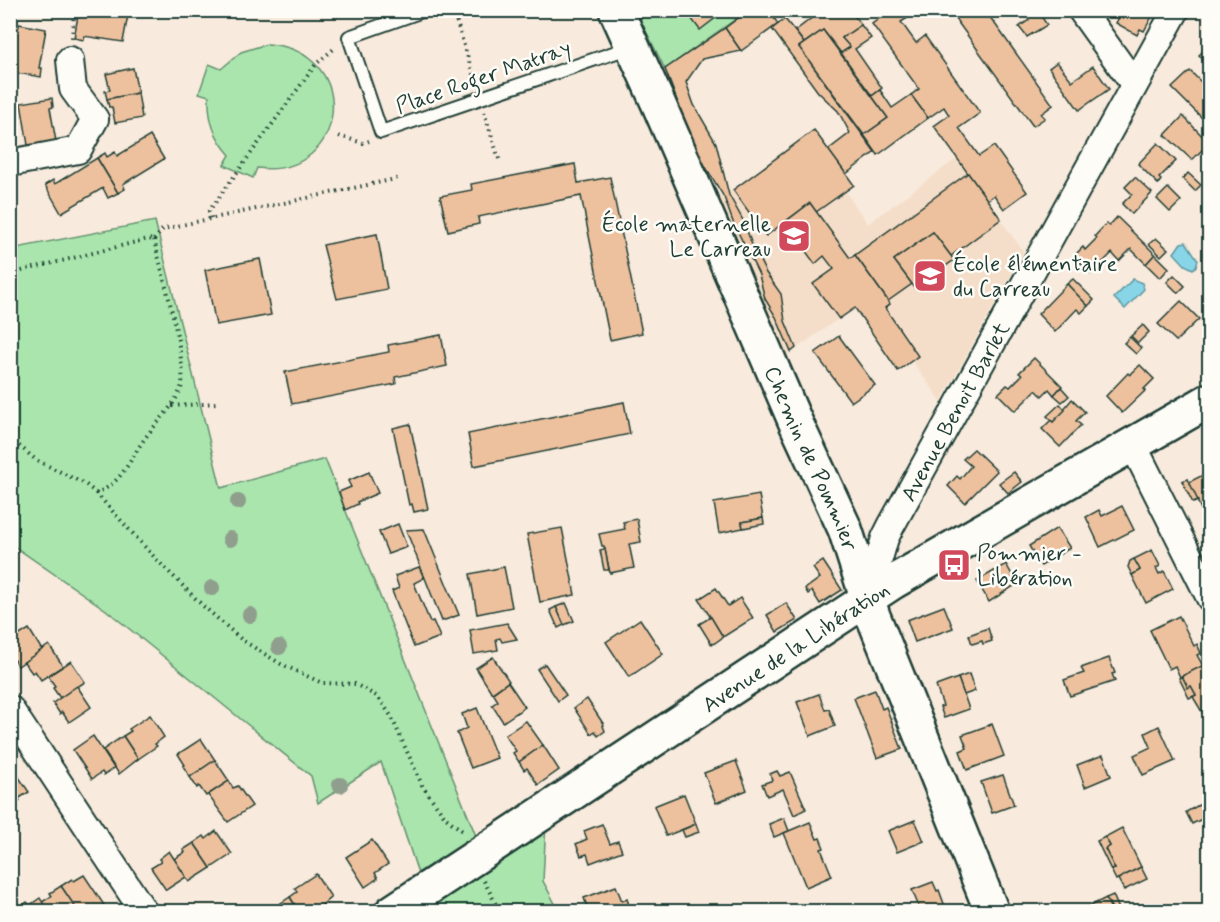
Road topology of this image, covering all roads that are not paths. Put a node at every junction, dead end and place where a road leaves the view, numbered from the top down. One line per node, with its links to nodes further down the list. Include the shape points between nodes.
1 (425, 10): 5 (lane, Place Roger Matray, via 349,37 381,132)
2 (616, 10): 5 (street, Chemin de Pommier)
3 (1082, 10): 7 (street)
4 (1176, 10): 7 (street, Avenue Benoit Barlet)
5 (633, 47): 12 (street, Chemin de Pommier, via 845,529)
6 (70, 60): 8 (street, via 73,89 95,119 78,150)
7 (1134, 84): 12 (street, Avenue Benoit Barlet, via 891,526)
8 (10, 163)
9 (1209, 400): 10 (street, Avenue de la Libération)
10 (1133, 445): 11 (street); 12 (street, Avenue de la Libération)
11 (1200, 556): 13 (street)
12 (868, 597): 16 (street, Avenue de la Libération); 17 (street, Chemin de Pommier)
13 (1209, 598)
14 (10, 709): 15 (street)
15 (144, 912)
16 (393, 912)
17 (992, 912)

